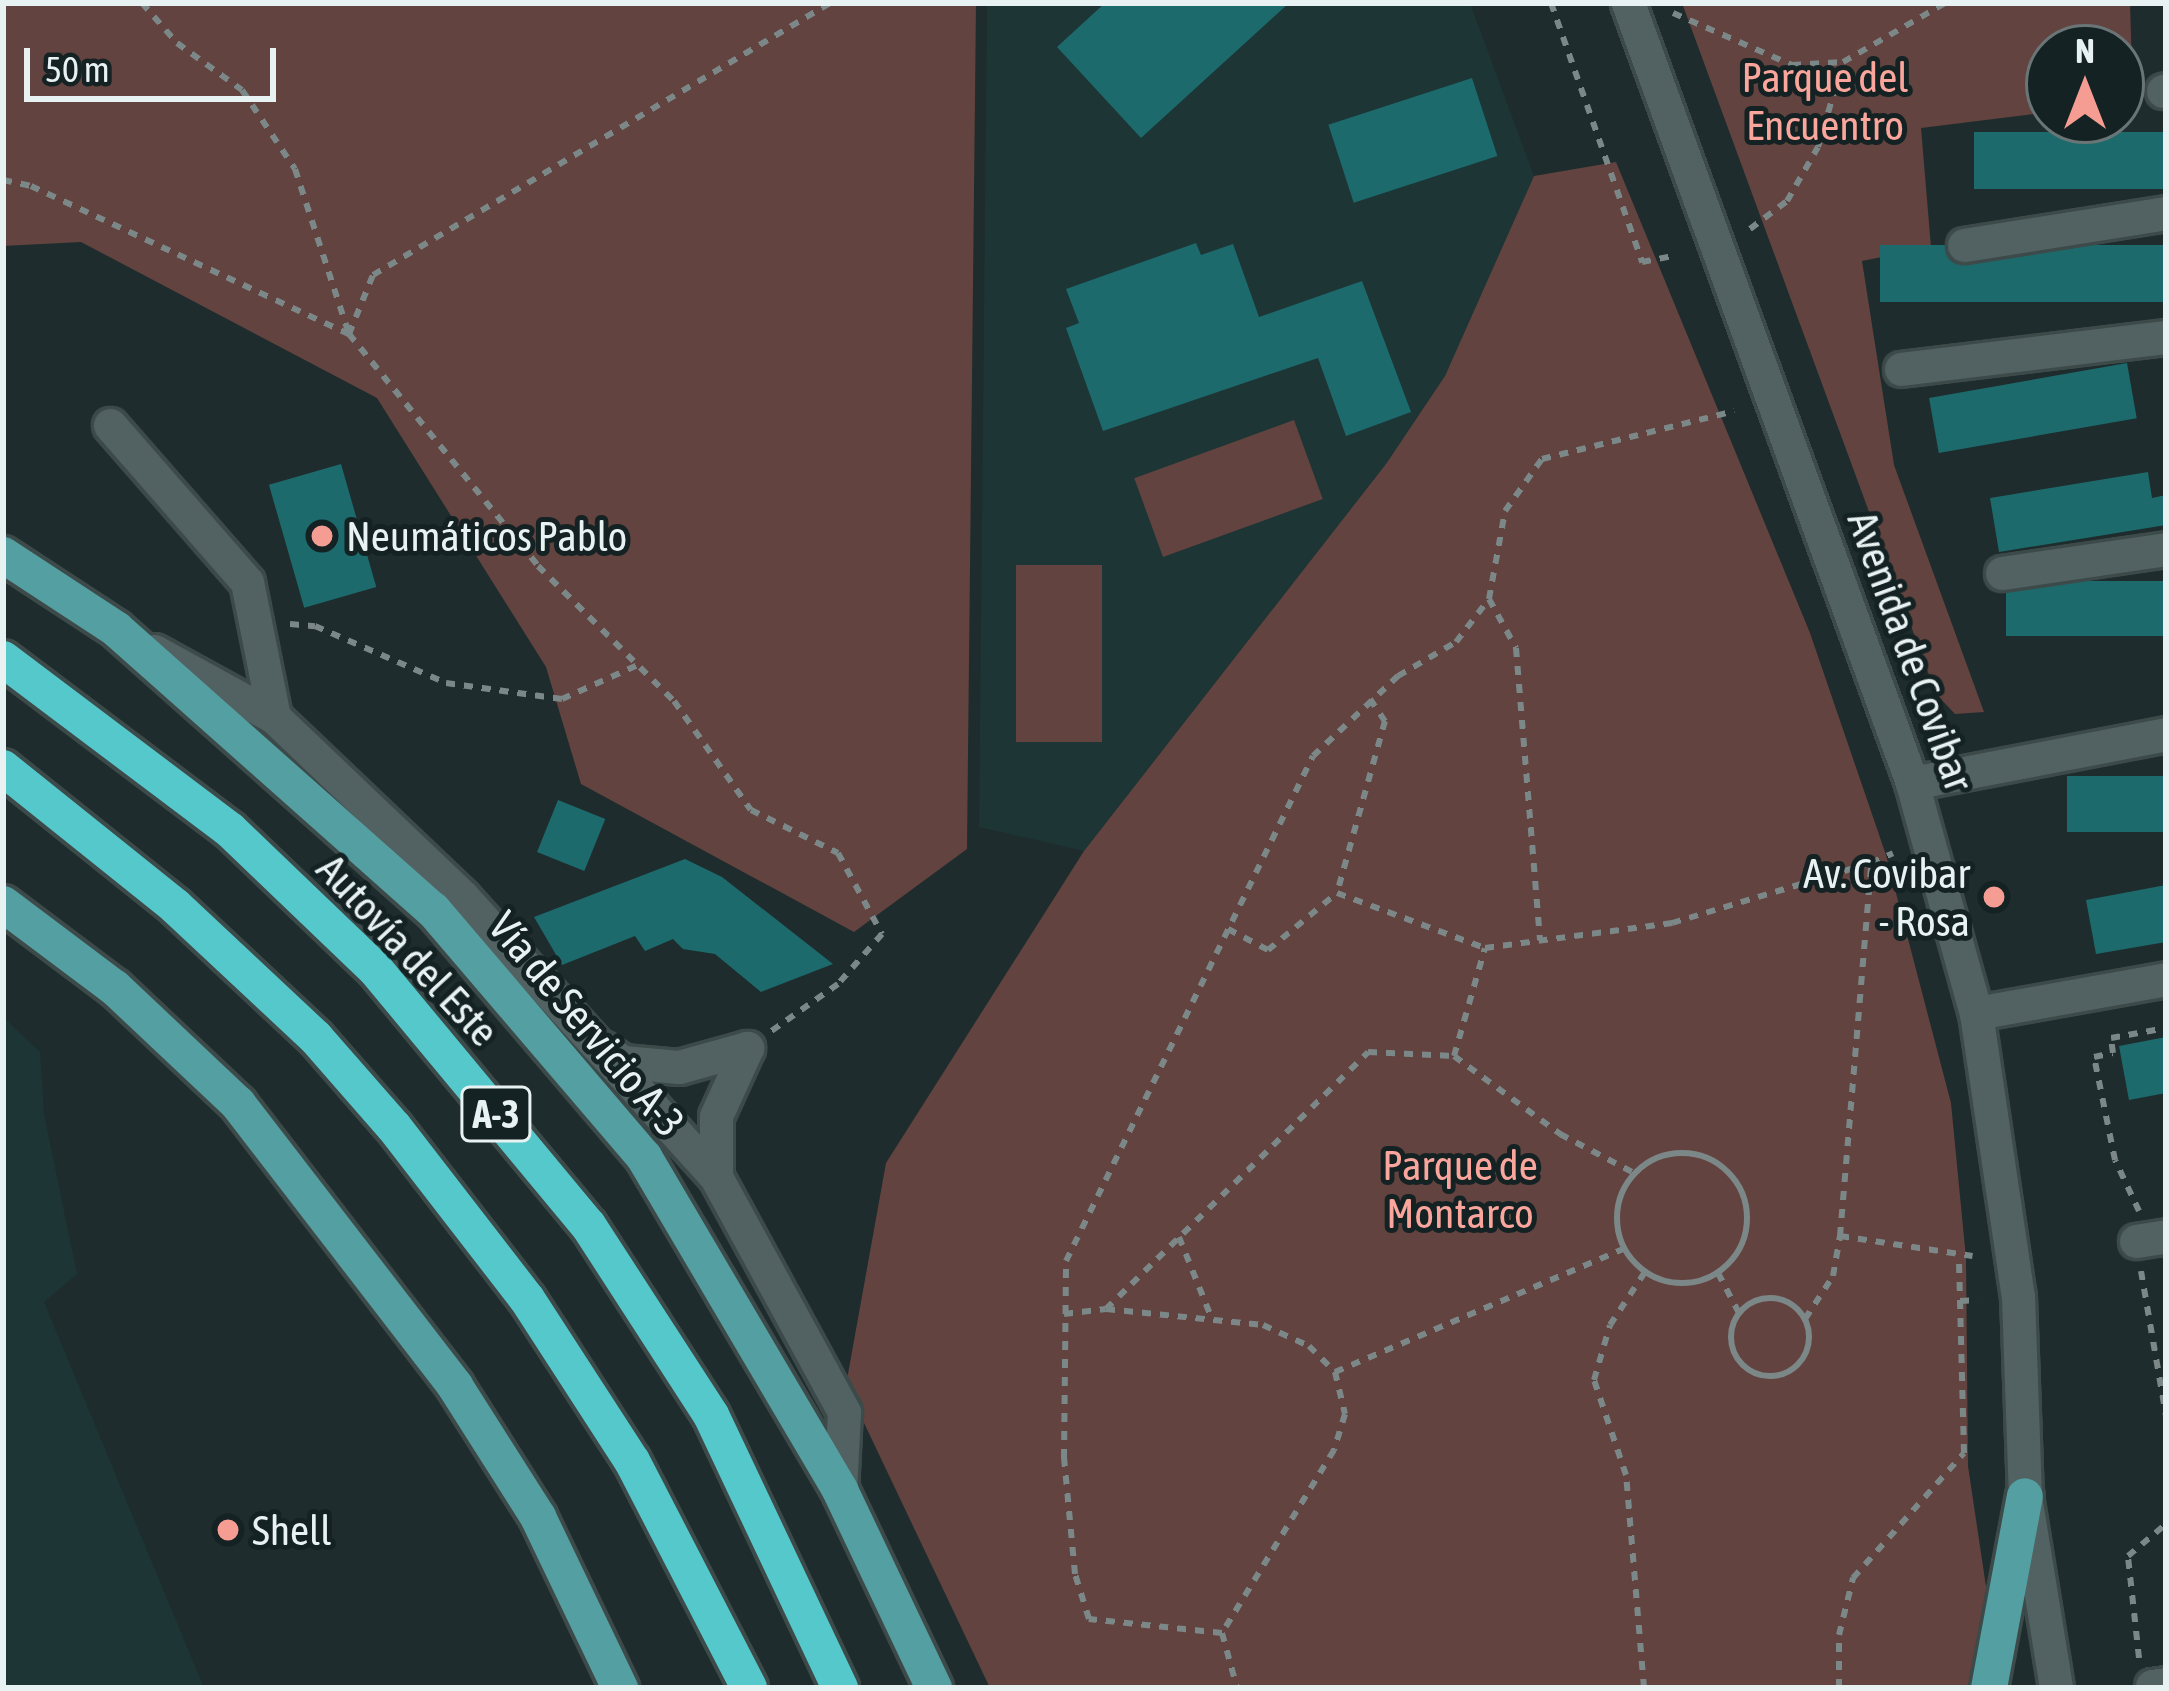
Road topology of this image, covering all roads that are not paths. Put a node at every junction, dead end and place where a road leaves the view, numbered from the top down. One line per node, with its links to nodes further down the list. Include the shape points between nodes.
1 (1628, 3): 15 (street, Avenida de Covibar)
2 (2166, 213): 3 (street)
3 (1964, 244)
4 (2166, 337): 5 (street)
5 (1901, 370)
6 (110, 425): 12 (street, via 247,582)
7 (2166, 549): 9 (street)
8 (3, 555): 10 (main road, Vía de Servicio A-3)
9 (2002, 573)
10 (116, 629): 12 (street); 21 (main road, Vía de Servicio A-3, via 433,910 644,1157)
11 (3, 659): 26 (highway, Autovía del Este / A-3, via 230,830 376,970 588,1225 711,1415)
12 (274, 717): 19 (street, via 462,896)
13 (2166, 734): 15 (street)
14 (3, 767): 25 (highway, A-3, via 175,906 316,1038 394,1127 527,1299 632,1462)
15 (1912, 783): 18 (street, Avenida de Covibar)
16 (3, 904): 24 (main road, via 115,988 238,1104 455,1386 538,1517)
17 (2166, 979): 18 (street)
18 (1976, 1013): 22 (street, Avenida de Covibar, via 2018,1297)
19 (580, 1034): 20 (street); 20 (street, via 623,1062 679,1067 747,1048 716,1116)
20 (716, 1177): 21 (street, via 844,1412)
21 (840, 1490): 27 (main road, Vía de Servicio A-3)
22 (2025, 1496): 23 (main road, Avenida de Covibar); 30 (street, Avenida de Covibar)
23 (2003, 1611): 28 (main road, Avenida de Covibar); 29 (main road)
24 (620, 1688)
25 (749, 1688)
26 (840, 1688)
27 (934, 1688)
28 (1989, 1688)
29 (2011, 1688)
30 (2056, 1688)

